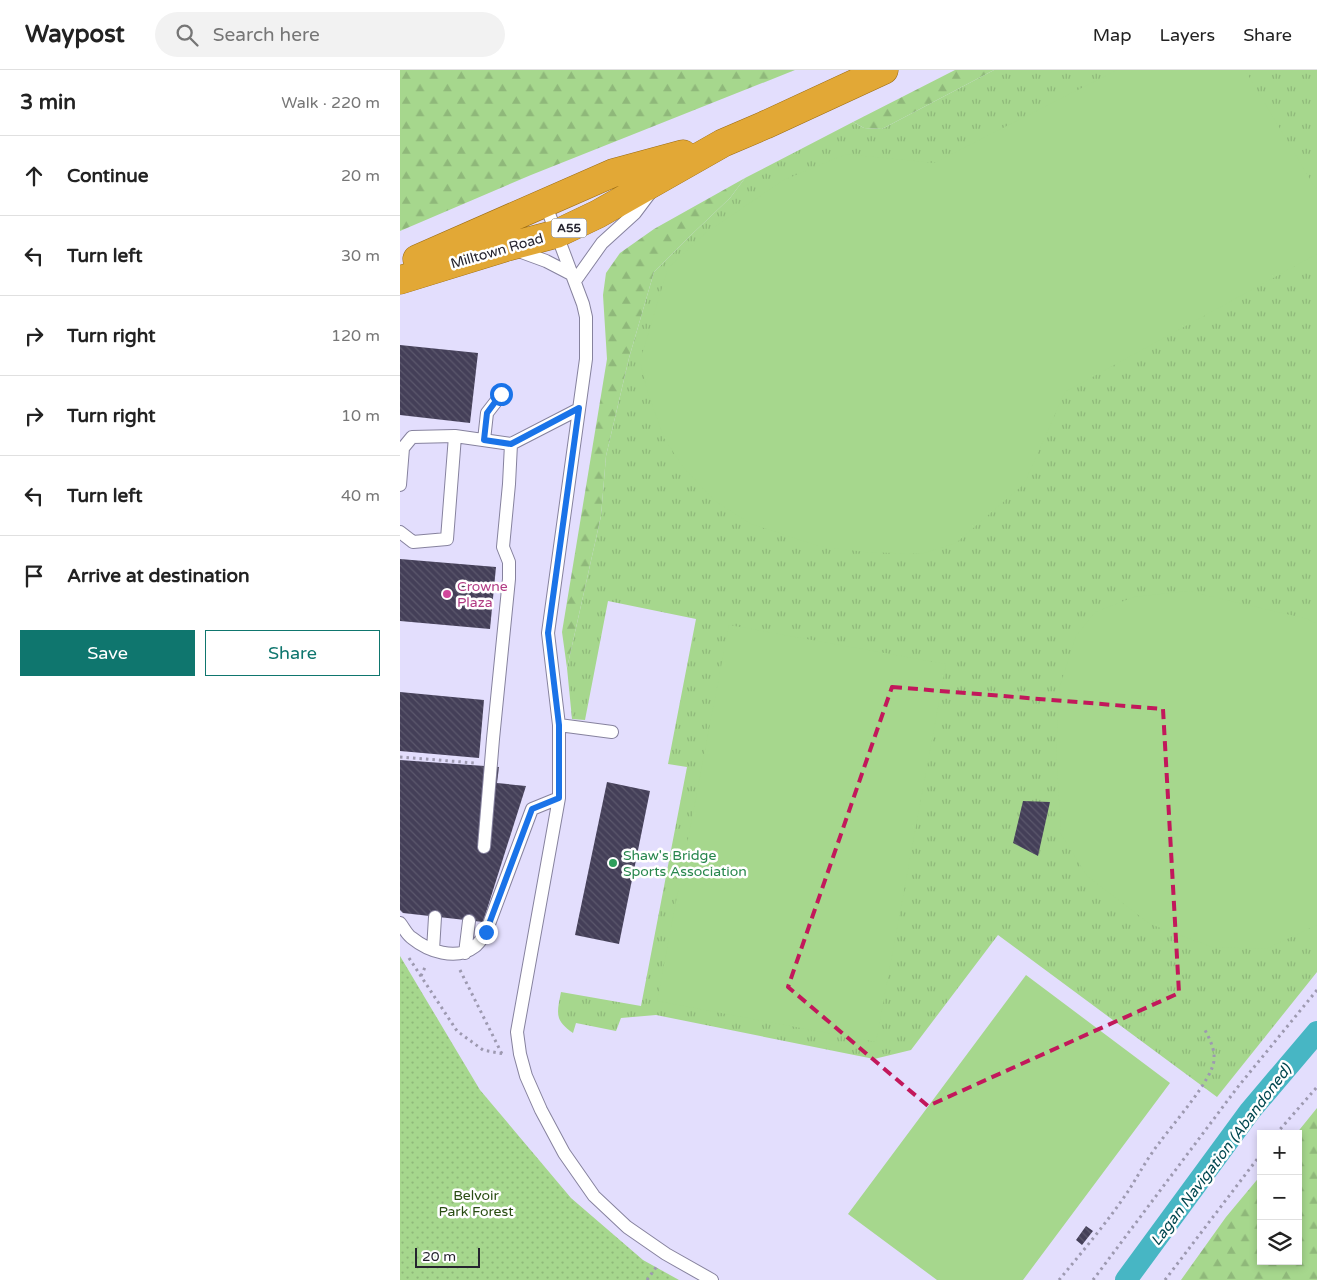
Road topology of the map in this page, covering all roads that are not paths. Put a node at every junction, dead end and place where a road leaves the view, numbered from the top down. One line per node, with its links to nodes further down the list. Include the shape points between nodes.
1 (884, 70): 2 (highway, Milltown Road / A55)
2 (723, 143): 3 (highway, Milltown Road / A55); 4 (highway, Milltown Road / A55, via 613,173)
3 (663, 177): 5 (highway, Milltown Road / A55); 8 (lane, via 635,213 602,243)
4 (545, 203): 5 (lane); 7 (highway, Milltown Road / A55)
5 (556, 234): 6 (highway, Milltown Road / A55); 8 (lane)
6 (507, 247): 8 (lane, via 546,261); 9 (highway, Milltown Road / A55)
7 (400, 267)
8 (574, 278): 11 (lane, via 586,316 586,359)
9 (400, 280)
10 (501, 394): 13 (lane, via 487,413)
11 (579, 408): 14 (lane); 17 (lane, via 548,633)
12 (455, 436): 13 (lane); 15 (lane, via 412,438 403,448); 16 (lane, via 447,539 413,542)
13 (484, 440): 14 (lane)
14 (511, 444): 20 (lane, via 504,547 509,562 509,579)
15 (400, 485)
16 (400, 532)
17 (559, 725): 18 (lane); 19 (lane)
18 (612, 732)
19 (559, 798): 25 (lane, via 532,809 486,932 476,946); 26 (lane, via 517,1032 526,1076 564,1153 594,1196 627,1227)
20 (484, 847)
21 (436, 917): 24 (lane)
22 (469, 921): 25 (lane)
23 (400, 923): 24 (lane, via 411,938)
24 (432, 950): 25 (lane)
25 (459, 954)
26 (712, 1280)

